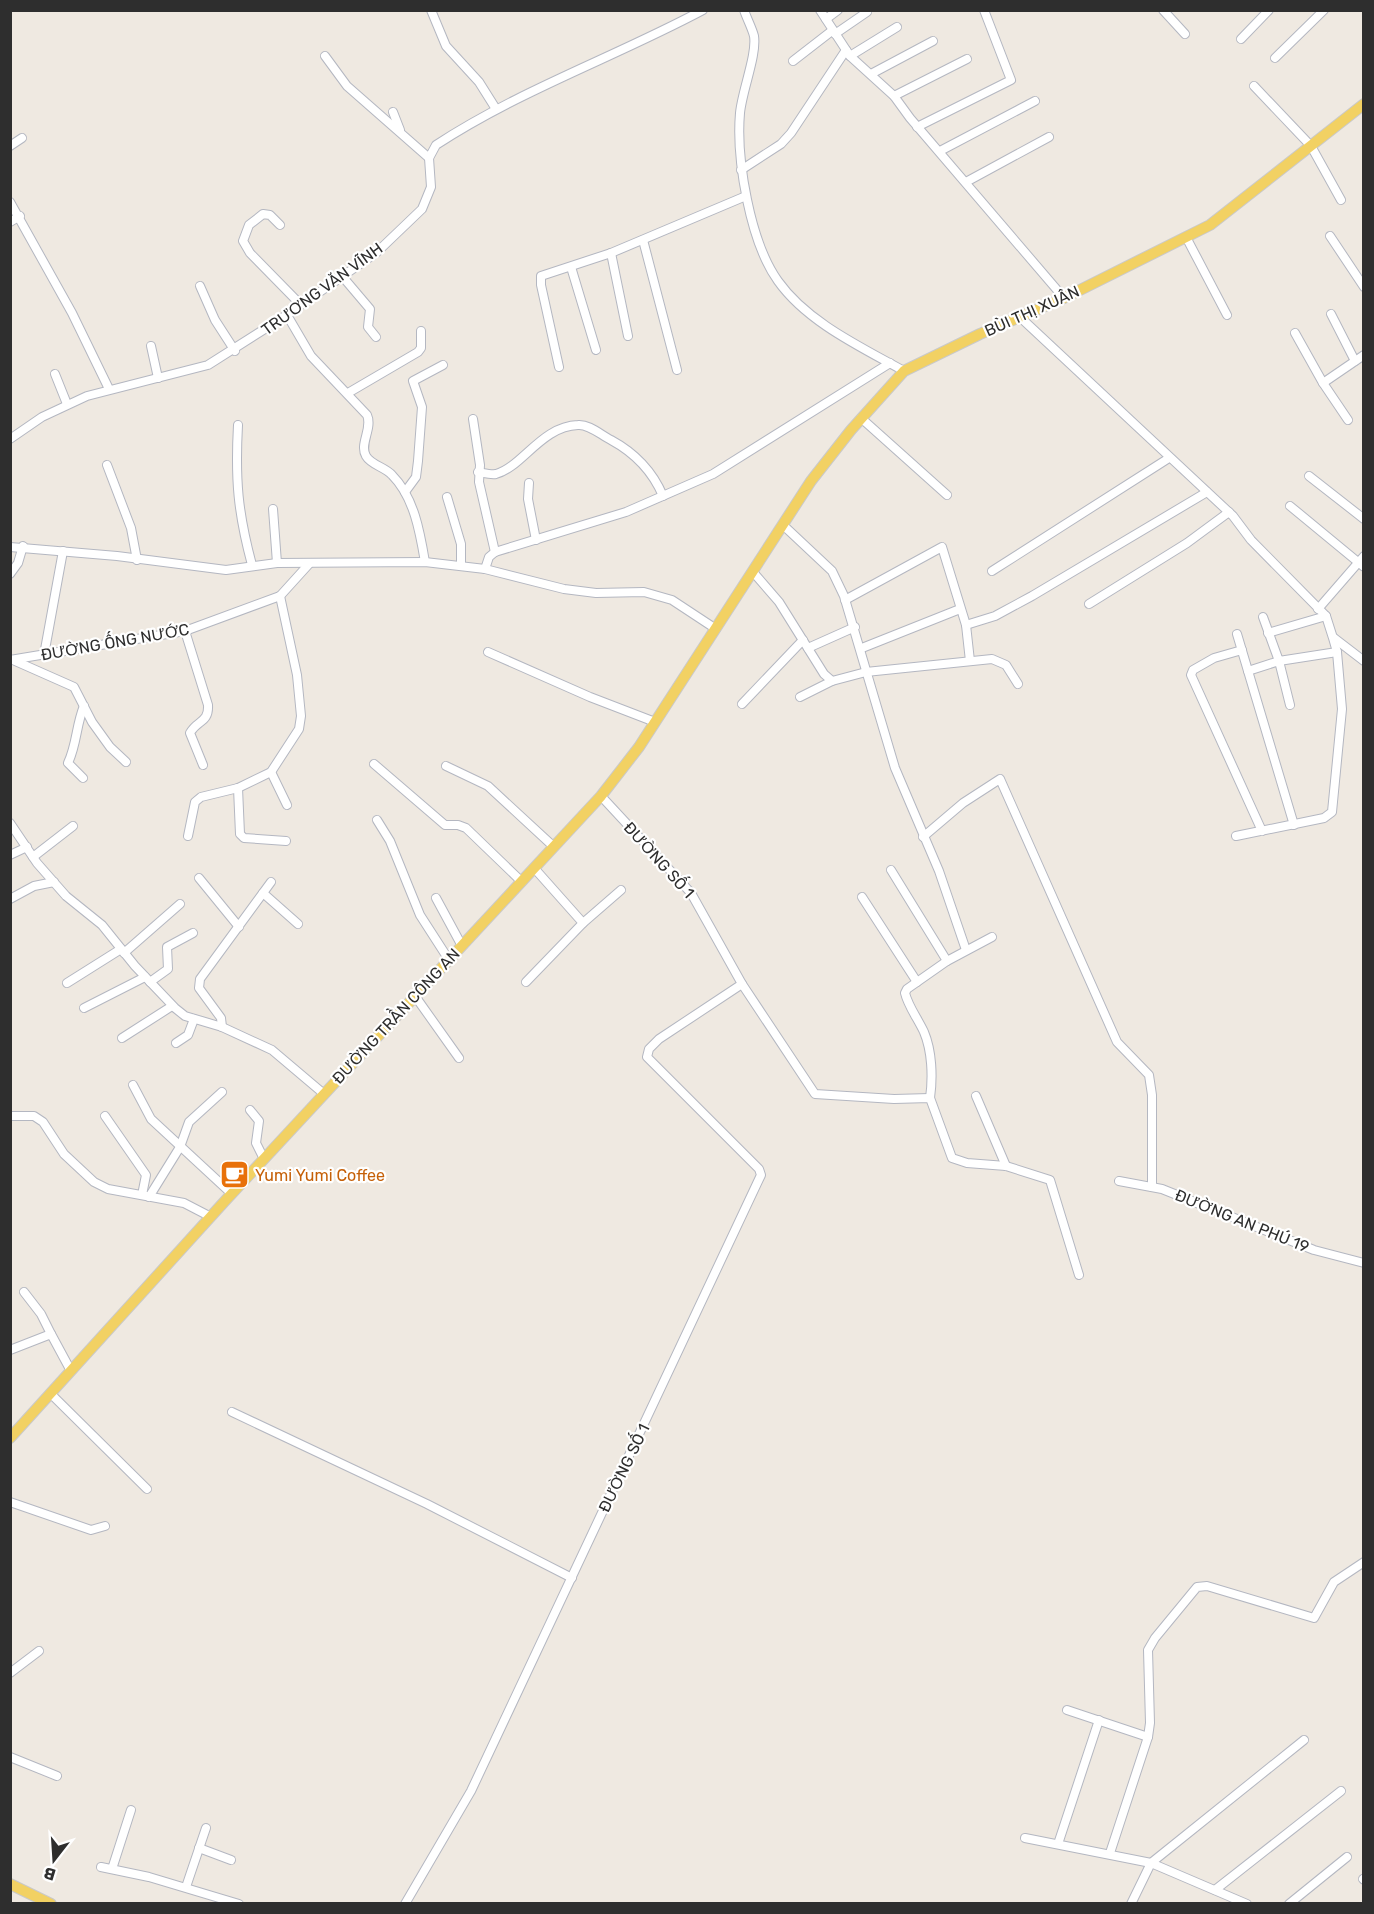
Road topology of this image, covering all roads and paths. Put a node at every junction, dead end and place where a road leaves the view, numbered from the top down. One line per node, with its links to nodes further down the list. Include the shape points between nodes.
1 (431, 10): 27 (street, via 446,46)
2 (703, 10): 27 (street)
3 (744, 10): 37 (street, via 754,44 740,106)
4 (820, 10): 11 (street)
5 (838, 10): 11 (street)
6 (984, 10): 29 (street, via 1011,80)
7 (1163, 10): 14 (street)
8 (1269, 10): 15 (street)
9 (1324, 10): 19 (street)
10 (867, 12): 13 (street)
11 (826, 19): 13 (street)
12 (897, 27): 17 (street)
13 (834, 32): 17 (street); 21 (street)
14 (1185, 34)
15 (1241, 39)
16 (933, 41): 22 (street)
17 (848, 53): 22 (street); 37 (street, via 781,144)
18 (325, 56): 30 (street, via 347,86)
19 (1275, 58)
20 (968, 59): 24 (street)
21 (793, 61)
22 (871, 74): 24 (street)
23 (1254, 86): 34 (street)
24 (894, 96): 29 (street)
25 (1035, 101): 35 (street)
26 (1364, 104): 34 (main road, BÙI THỊ XUÂN)
27 (496, 109): 36 (street, via 436,145)
28 (393, 111): 30 (street)
29 (917, 127): 35 (street)
30 (400, 131): 36 (street)
31 (1049, 137): 38 (street)
32 (22, 138): 33 (street)
33 (10, 146)
34 (1311, 146): 40 (street); 46 (main road, BÙI THỊ XUÂN, via 1224,216)
35 (940, 151): 38 (street)
36 (429, 158): 50 (street, TRƯƠNG VĂN VĨNH, via 431,187 422,208 376,253)
37 (741, 170): 39 (street)
38 (966, 182): 53 (street)
39 (746, 196): 47 (street); 68 (street, via 777,280 831,328)
40 (1341, 200)
41 (10, 202): 42 (street)
42 (20, 216): 43 (street); 76 (street)
43 (10, 222)
44 (280, 225): 54 (street, via 263,214 249,225 243,241)
45 (1330, 236): 52 (street)
46 (1186, 237): 53 (main road, BÙI THỊ XUÂN); 57 (street)
47 (643, 240): 48 (street); 71 (street)
48 (611, 253): 49 (street); 61 (street)
49 (571, 267): 64 (street); 70 (street, via 540,279)
50 (342, 276): 54 (street, TRƯƠNG VĂN VĨNH); 62 (street, via 370,309 368,327)
51 (200, 286): 65 (street)
52 (1364, 287)
53 (1064, 298): 58 (main road, BÙI THỊ XUÂN)
54 (301, 305): 56 (street, TRƯƠNG VĂN VĨNH)
55 (1331, 314): 67 (street)
56 (287, 315): 65 (street, TRƯƠNG VĂN VĨNH); 77 (street, via 311,356)
57 (1227, 315)
58 (1021, 318): 72 (main road, BÙI THỊ XUÂN); 84 (street)
59 (421, 331): 77 (street, via 418,352)
60 (1295, 333): 75 (street)
61 (628, 336)
62 (376, 337)
63 (151, 346): 74 (street)
64 (596, 350)
65 (235, 351): 74 (street, TRƯƠNG VĂN VĨNH, via 208,365)
66 (1364, 355): 67 (street)
67 (1355, 361): 75 (street)
68 (890, 363): 72 (street); 92 (street, via 713,474)
69 (443, 365): 89 (street, via 413,381 422,407 416,477)
70 (558, 367)
71 (677, 370)
72 (904, 371): 79 (main road, BÙI THỊ XUÂN)
73 (55, 374): 78 (street)
74 (158, 378): 76 (street, TRƯƠNG VĂN VĨNH)
75 (1323, 383): 81 (street)
76 (109, 388): 78 (street, TRƯƠNG VĂN VĨNH)
77 (348, 393): 89 (street, via 369,420 364,444 367,459 391,473)
78 (68, 404): 83 (street, TRƯƠNG VĂN VĨNH)
79 (861, 418): 91 (street); 98 (main road, BÙI THỊ XUÂN, via 811,481)
80 (473, 419): 86 (street)
81 (1348, 420)
82 (238, 425): 109 (street, via 240,519)
83 (10, 439)
84 (1169, 458): 90 (street); 112 (street)
85 (107, 465): 104 (street, via 131,528)
86 (478, 472): 92 (street, via 501,472 534,443 577,424 622,446 641,461 655,477); 103 (street)
87 (1309, 476): 97 (street)
88 (529, 483): 99 (street)
89 (405, 492): 105 (street, via 415,516)
90 (1207, 492): 96 (street); 122 (street, via 1032,596 994,616)
91 (946, 495)
92 (663, 496): 99 (street, via 626,512)
93 (447, 497): 110 (street, via 461,544)
94 (1290, 506): 106 (street)
95 (273, 509): 107 (street)
96 (1229, 512): 117 (street); 119 (street)
97 (1364, 519)
98 (783, 525): 113 (main road, BÙI THỊ XUÂN); 116 (street, via 832,571)
99 (536, 540): 103 (street)
100 (23, 546): 101 (street); 102 (street); 114 (street)
101 (10, 547)
102 (63, 551): 104 (street); 134 (street)
103 (495, 552): 111 (street)
104 (137, 560): 109 (street, via 226,570)
105 (425, 562): 108 (street); 110 (street)
106 (1362, 562): 119 (street)
107 (277, 563): 108 (street); 109 (street)
108 (309, 564): 115 (street, ĐƯỜNG ỐNG NƯỚC)
109 (252, 566)
110 (461, 567): 111 (street)
111 (484, 569): 124 (street, via 564,589 644,592 672,600)
112 (992, 571)
113 (753, 572): 124 (main road, ĐƯỜNG TRẦN CÔNG AN); 129 (street, via 779,602)
114 (10, 574)
115 (279, 596): 125 (street, ĐƯỜNG ỐNG NƯỚC); 152 (street, via 297,675 301,724)
116 (845, 600): 118 (street, via 940,546 945,551); 123 (street)
117 (1089, 604)
118 (960, 609): 122 (street); 130 (street)
119 (1318, 609): 120 (street)
120 (1326, 616): 126 (street); 128 (street)
121 (1263, 617): 126 (street)
122 (966, 625): 136 (street)
123 (855, 627): 129 (street); 130 (street)
124 (716, 629): 147 (main road, ĐƯỜNG TRẦN CÔNG AN)
125 (185, 631): 134 (street, ĐƯỜNG ỐNG NƯỚC); 150 (street, via 208,705 205,720 189,733)
126 (1268, 633): 137 (street)
127 (1237, 634): 131 (street)
128 (1333, 638): 133 (street); 138 (street)
129 (805, 644): 141 (street); 144 (street)
130 (862, 648): 140 (street)
131 (1242, 650): 139 (street); 161 (street, via 1214,658 1191,675)
132 (488, 652): 147 (street)
133 (1337, 652): 137 (street); 159 (street, via 1342,709 1332,812 1324,818)
134 (44, 655): 135 (street, ĐƯỜNG ỐNG NƯỚC)
135 (12, 660): 146 (street, via 74,687)
136 (970, 661): 140 (street); 142 (street, via 1001,661)
137 (1279, 661): 139 (street); 145 (street)
138 (1364, 661)
139 (1248, 670): 159 (street)
140 (866, 672): 141 (street); 163 (street, via 895,768)
141 (832, 681): 143 (street)
142 (1018, 684)
143 (800, 697)
144 (742, 705)
145 (1290, 705)
146 (84, 706): 148 (street, via 110,747); 153 (street, via 78,719 76,746 68,763)
147 (656, 722): 155 (main road, ĐƯỜNG TRẦN CÔNG AN)
148 (126, 762)
149 (374, 764): 175 (street, via 445,825 466,828)
150 (203, 765)
151 (446, 766): 166 (street, via 488,786)
152 (271, 772): 154 (street); 156 (street)
153 (83, 778)
154 (238, 788): 162 (street, via 201,796 195,802); 165 (street, via 240,834 244,838)
155 (601, 796): 166 (main road, ĐƯỜNG TRẦN CÔNG AN); 196 (street, ĐƯỜNG SỐ 1, via 691,893)
156 (287, 805)
157 (377, 820): 190 (street, via 390,841 420,915)
158 (10, 823): 167 (street)
159 (1294, 825): 161 (street)
160 (73, 826): 169 (street)
161 (1262, 831): 164 (street)
162 (188, 836)
163 (923, 837): 188 (street); 217 (street, via 963,803 1000,779 1117,1042 1149,1075)
164 (1236, 837)
165 (286, 841)
166 (554, 847): 170 (main road, ĐƯỜNG TRẦN CÔNG AN)
167 (27, 848): 168 (street); 169 (street)
168 (10, 855)
169 (33, 857): 173 (street)
170 (534, 869): 175 (main road, ĐƯỜNG TRẦN CÔNG AN); 182 (street)
171 (891, 870): 191 (street)
172 (199, 878): 184 (street)
173 (54, 882): 180 (street, via 34,886); 189 (street)
174 (271, 882): 177 (street)
175 (522, 882): 187 (main road, ĐƯỜNG TRẦN CÔNG AN)
176 (621, 891): 182 (street)
177 (263, 893): 183 (street); 184 (street)
178 (862, 897): 194 (street)
179 (436, 898): 187 (street)
180 (10, 899)
181 (180, 904): 189 (street)
182 (583, 923): 193 (street)
183 (298, 924)
184 (239, 927): 201 (street, via 200,979 199,988 221,1018)
185 (193, 933): 192 (street, via 167,947 168,969)
186 (992, 937): 188 (street)
187 (462, 946): 190 (main road, ĐƯỜNG TRẦN CÔNG AN)
188 (966, 950): 191 (street)
189 (123, 951): 192 (street); 195 (street)
190 (449, 960): 197 (main road, ĐƯỜNG TRẦN CÔNG AN)
191 (947, 961): 194 (street)
192 (148, 980): 198 (street); 199 (street)
193 (526, 982)
194 (917, 982): 209 (street, via 907,989 905,996 926,1040 932,1083)
195 (67, 983)
196 (742, 984): 209 (street, ĐƯỜNG SỐ 1, via 815,1094); 234 (street, ĐƯỜNG SỐ 1, via 649,1049 647,1057 761,1175)
197 (415, 996): 204 (street); 207 (main road, ĐƯỜNG TRẦN CÔNG AN)
198 (172, 1006): 200 (street); 202 (street)
199 (84, 1008)
200 (194, 1019): 201 (street); 203 (street, via 188,1035)
201 (222, 1027): 207 (street, via 272,1050)
202 (122, 1038)
203 (176, 1043)
204 (459, 1058)
205 (133, 1085): 213 (street, via 151,1119)
206 (222, 1092): 213 (street, via 189,1122)
207 (324, 1094): 214 (main road, ĐƯỜNG TRẦN CÔNG AN)
208 (976, 1096): 215 (street)
209 (930, 1098): 215 (street, via 952,1158)
210 (250, 1110): 214 (street, via 259,1121 256,1143)
211 (10, 1116): 219 (street, via 34,1116 43,1122 64,1154 94,1182 108,1189)
212 (105, 1116): 219 (street, via 146,1174)
213 (180, 1147): 218 (street); 219 (street)
214 (264, 1159): 218 (main road, ĐƯỜNG TRẦN CÔNG AN)
215 (1006, 1166): 222 (street, via 1050,1180)
216 (1119, 1181): 217 (street, ĐƯỜNG AN PHÚ 19)
217 (1152, 1187): 221 (street, ĐƯỜNG AN PHÚ 19, via 1314,1250)
218 (232, 1194): 220 (main road, ĐƯỜNG TRẦN CÔNG AN)
219 (145, 1196): 220 (street, via 184,1203)
220 (211, 1217): 226 (main road, ĐƯỜNG TRẦN CÔNG AN)
221 (1364, 1263)
222 (1079, 1275)
223 (24, 1292): 224 (street)
224 (51, 1334): 225 (street); 226 (street)
225 (10, 1350)
226 (71, 1371): 227 (main road, ĐƯỜNG TRẦN CÔNG AN)
227 (51, 1394): 229 (main road, ĐƯỜNG TRẦN CÔNG AN); 230 (street)
228 (232, 1412): 234 (street)
229 (10, 1438)
230 (147, 1489)
231 (10, 1502): 232 (street, via 91,1530)
232 (105, 1526)
233 (1364, 1562): 239 (street, via 1334,1582 1314,1618 1207,1586 1197,1587 1148,1650)
234 (572, 1578): 260 (street, ĐƯỜNG SỐ 1, via 471,1791)
235 (39, 1651): 236 (street)
236 (10, 1672)
237 (1067, 1710): 238 (street)
238 (1099, 1720): 239 (street); 247 (street)
239 (1148, 1737): 249 (street)
240 (1304, 1740): 252 (street)
241 (10, 1757): 242 (street)
242 (57, 1776)
243 (1341, 1791): 257 (street)
244 (131, 1810): 254 (street)
245 (206, 1828): 248 (street)
246 (1025, 1838): 247 (street)
247 (1058, 1844): 249 (street)
248 (199, 1848): 251 (street); 256 (street)
249 (1110, 1853): 252 (street)
250 (1347, 1857): 263 (street)
251 (231, 1860)
252 (1152, 1863): 257 (street); 261 (street)
253 (101, 1867): 254 (street)
254 (112, 1869): 256 (street)
255 (10, 1884): 258 (main road)
256 (186, 1887): 259 (street)
257 (1215, 1890): 262 (street)
258 (51, 1904)
259 (239, 1904)
260 (405, 1904)
261 (1131, 1904)
262 (1247, 1904)
263 (1289, 1904)

